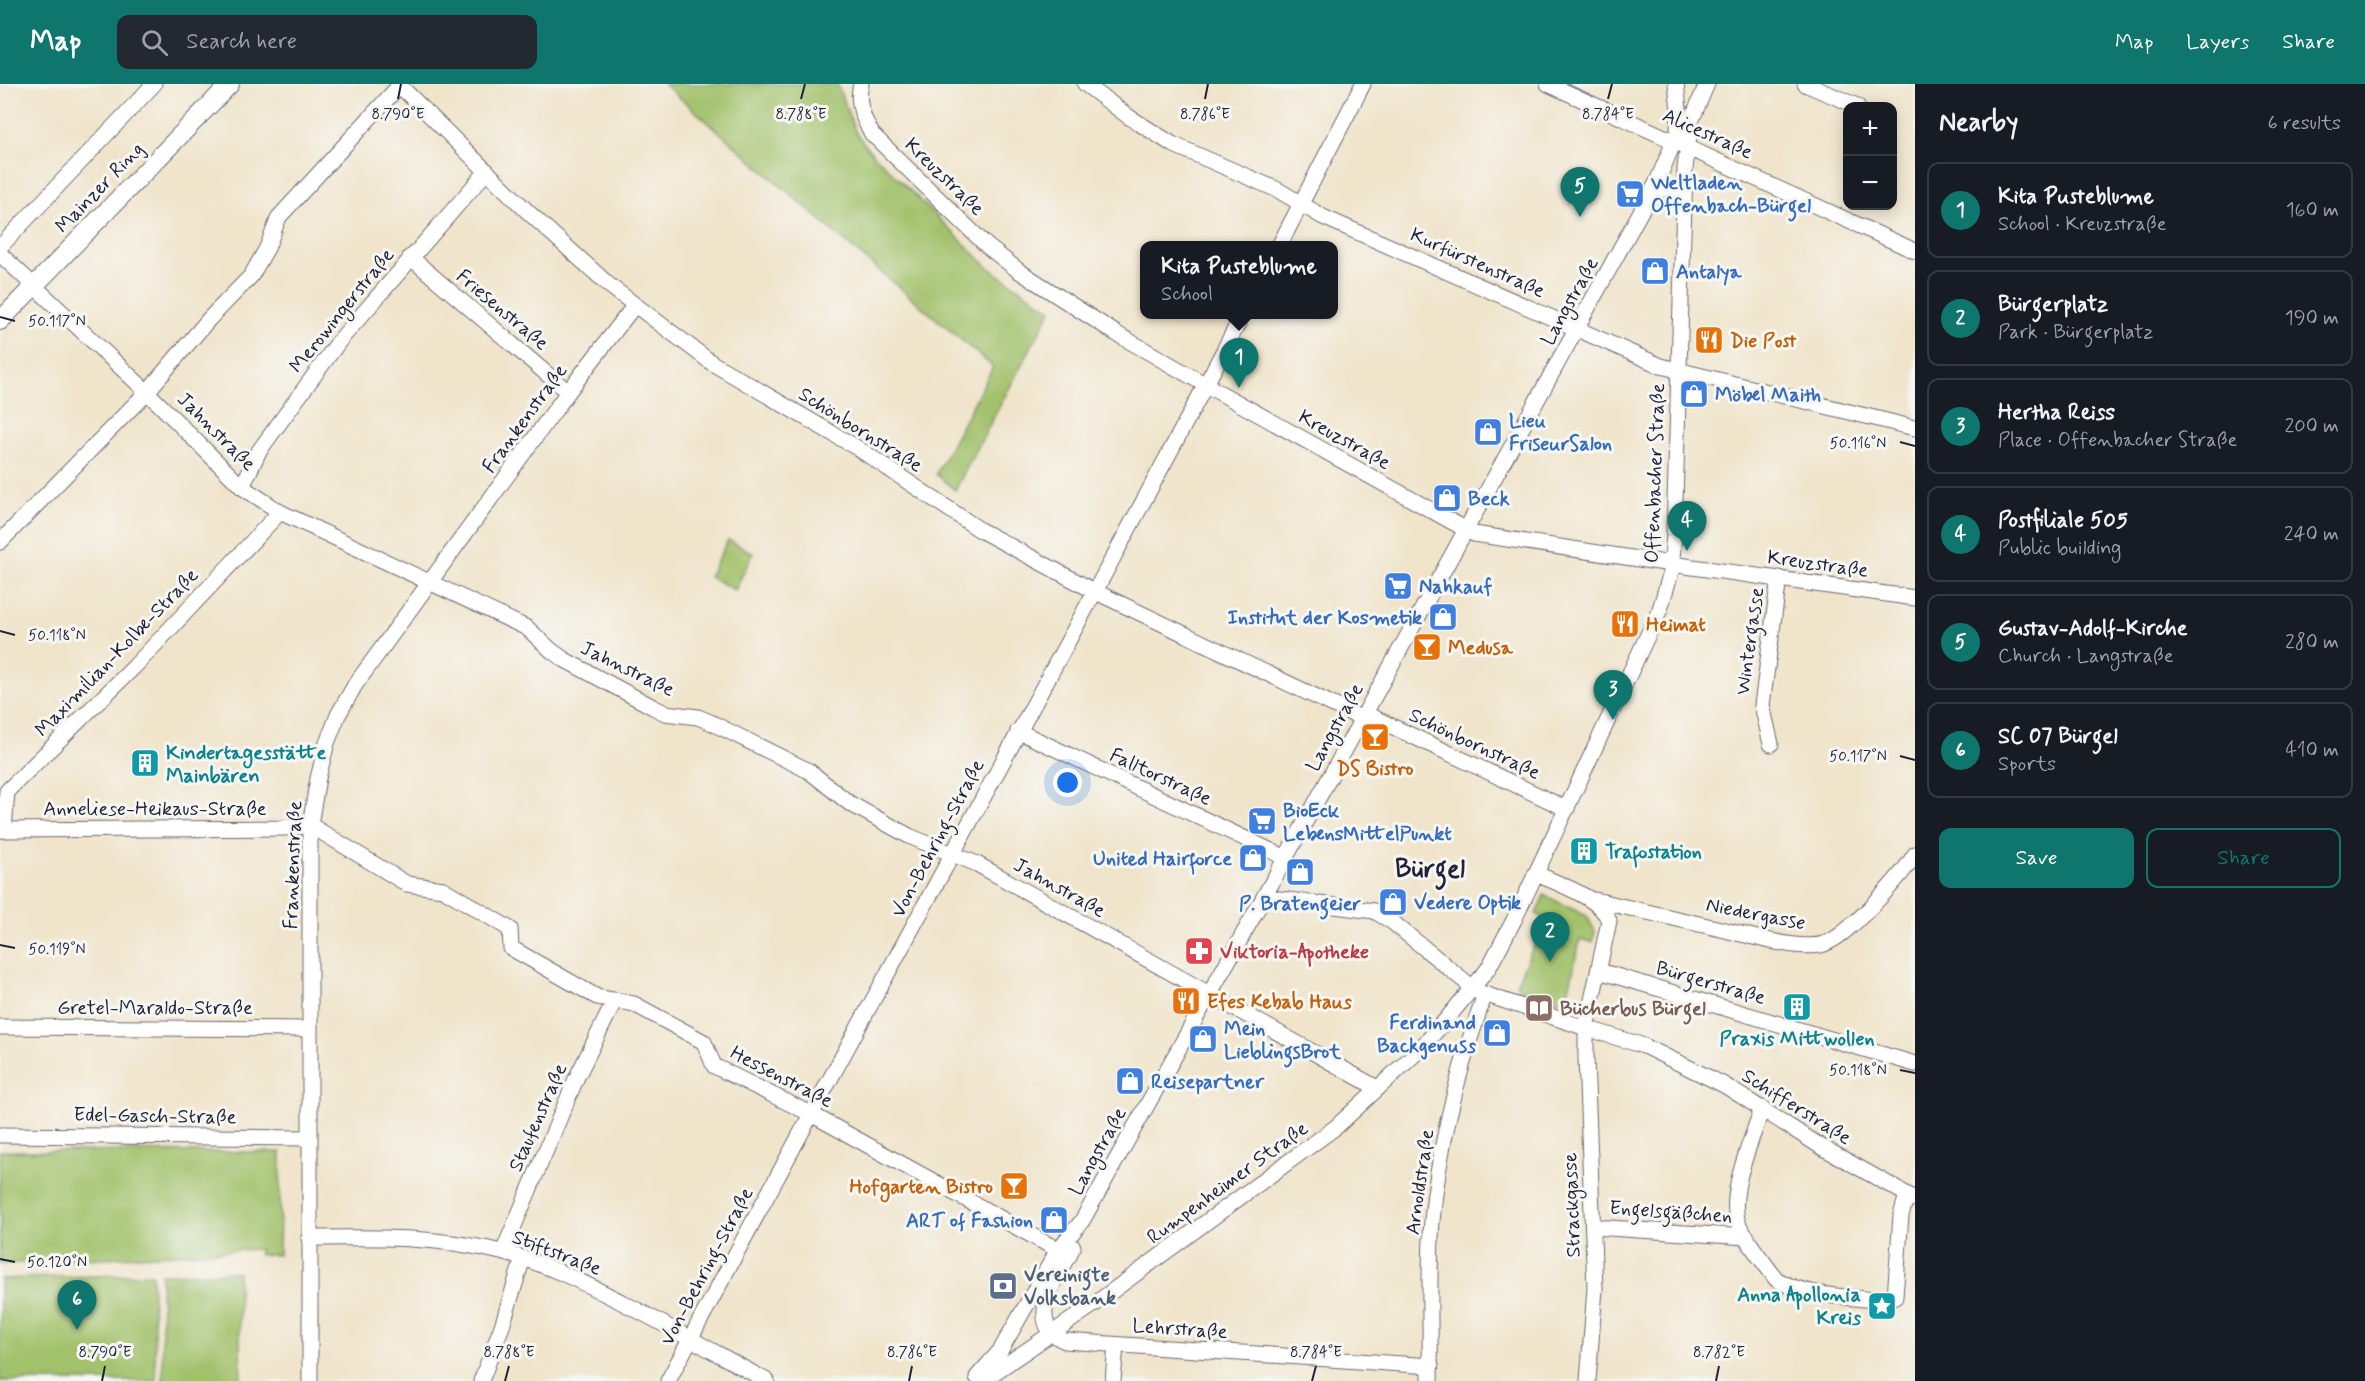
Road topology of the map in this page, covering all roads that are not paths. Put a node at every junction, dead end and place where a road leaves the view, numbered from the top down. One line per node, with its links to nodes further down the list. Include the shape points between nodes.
1 (154, 84): 18 (street, Mainzer Ring)
2 (230, 84): 22 (street, Mainzer Ring)
3 (1085, 84): 16 (street, Kurfürstenstraße, via 1172,144)
4 (1363, 84): 16 (street)
5 (1548, 84): 12 (street, Alicestraße)
6 (1676, 84): 12 (street)
7 (1707, 84): 12 (street, Offenbacher Straße)
8 (1805, 84): 11 (street)
9 (398, 85): 13 (street, Schönbornstraße); 29 (street, via 279,217 251,276)
10 (860, 92): 28 (street, Kreuzstraße, via 862,117 872,134 1000,258 1117,334)
11 (1848, 102)
12 (1681, 143): 14 (street, Langstraße); 15 (street, Offenbacher Straße); 19 (street, Alicestraße)
13 (487, 171): 21 (street, Merowingerstraße); 23 (street, Schönbornstraße)
14 (1647, 201): 15 (street, via 1664,188 1677,191); 26 (street, Langstraße)
15 (1684, 202): 27 (street, Offenbacher Straße)
16 (1301, 203): 17 (street); 26 (street, Kurfürstenstraße, via 1323,217)
17 (1282, 241)
18 (0, 247)
19 (1915, 251)
20 (0, 254): 22 (street, Jahnstraße)
21 (410, 257): 30 (street, Friesenstraße); 32 (street, Merowingerstraße, via 321,365 259,451)
22 (34, 286): 25 (street, Mainzer Ring); 29 (street, Jahnstraße)
23 (634, 306): 30 (street, Frankenstraße); 39 (street, Schönbornstraße, via 732,377 859,448 969,524)
24 (1241, 319): 28 (street, Von-Behring-Straße)
25 (0, 321)
26 (1578, 329): 27 (street, Kurfürstenstraße); 34 (street, Langstraße)
27 (1679, 372): 31 (street, Kurfürstenstraße); 36 (street, Offenbacher Straße)
28 (1206, 385): 34 (street, Kreuzstraße); 39 (street, Von-Behring-Straße)
29 (147, 392): 32 (street, Jahnstraße); 35 (street)
30 (568, 392): 38 (street, Frankenstraße)
31 (1915, 428)
32 (242, 487): 33 (street, Jahnstraße)
33 (280, 512): 38 (street, Jahnstraße); 46 (street, Maximilian-Kolbe-Straße, via 134,667 7,791)
34 (1466, 530): 36 (street, Kreuzstraße, via 1482,537); 41 (street, Langstraße)
35 (0, 542)
36 (1672, 564): 37 (street, Kreuzstraße); 44 (street, Offenbacher Straße, via 1660,609)
37 (1779, 578): 40 (street, Kreuzstraße); 43 (street, Wintergasse, via 1762,705)
38 (430, 582): 45 (street, Frankenstraße, via 369,664 338,715 322,759); 48 (street, Jahnstraße, via 527,628 564,660 659,710 710,722 809,771 849,803)
39 (1096, 592): 41 (street, Schönbornstraße); 42 (street, Von-Behring-Straße)
40 (1915, 598)
41 (1365, 717): 44 (street, Schönbornstraße); 49 (street, Langstraße)
42 (1018, 731): 48 (street, Von-Behring-Straße); 49 (street, Falltorstraße)
43 (1772, 744)
44 (1567, 809): 50 (street, Offenbacher Straße)
45 (310, 825): 46 (street, Anneliese-Heikaus-Straße); 56 (street, Hessenstraße, via 407,884 443,889 510,929 512,948 597,998); 59 (street, Frankenstraße)
46 (2, 830)
47 (1915, 854): 52 (street, Niedergasse, via 1850,927 1834,940 1818,945 1757,937)
48 (952, 855): 55 (street, Jahnstraße, via 976,864); 63 (street, Von-Behring-Straße)
49 (1286, 858): 51 (street, Langstraße)
50 (1537, 874): 52 (street); 54 (street, Offenbacher Straße)
51 (1264, 897): 54 (street, via 1374,911); 55 (street, Langstraße)
52 (1588, 899): 53 (street, Strackgasse, via 1603,908 1609,921)
53 (1599, 971): 58 (street, Strackgasse); 60 (street, Bürgerstraße)
54 (1478, 992): 58 (street, Schifferstraße); 61 (street, Rumpenheimer Straße); 76 (street, Arnoldstraße, via 1435,1199)
55 (1210, 994): 61 (street, Jahnstraße); 71 (street, Langstraße)
56 (615, 1000): 63 (street, Hessenstraße, via 634,1004 704,1042 714,1066); 70 (street, Staufenstraße, via 576,1079)
57 (0, 1028): 59 (street, Gretel-Maraldo-Straße)
58 (1586, 1028): 62 (street, Schifferstraße, via 1662,1054); 67 (street, Strackgasse)
59 (309, 1029): 65 (street, Frankenstraße)
60 (1915, 1065)
61 (1377, 1088): 73 (street, Rumpenheimer Straße, via 1302,1153)
62 (1762, 1108): 66 (street, Schifferstraße); 68 (street, Engelsgäßchen, via 1735,1202 1739,1225)
63 (811, 1114): 71 (street, Hessenstraße); 74 (street, Von-Behring-Straße)
64 (0, 1135): 65 (street, Edel-Gasch-Straße)
65 (309, 1138): 69 (street, Frankenstraße)
66 (1911, 1197): 68 (street, Engelsgäßchen, via 1901,1215 1895,1297 1886,1301 1783,1284)
67 (1593, 1227): 68 (street, Engelsgäßchen); 84 (street, Strackgasse, via 1595,1288)
68 (1747, 1237)
69 (309, 1238): 70 (street, Stiftstraße, via 422,1239); 77 (street, Frankenstraße)
70 (503, 1252): 72 (street, Stiftstraße)
71 (1063, 1253): 73 (street, via 1044,1309 1044,1320); 81 (street, Langstraße, via 1000,1351)
72 (523, 1258): 74 (street, Stiftstraße, via 566,1274); 78 (street)
73 (1052, 1334): 75 (street, Lehrstraße, via 1065,1341); 82 (street, Rumpenheimer Straße)
74 (691, 1338): 79 (street, Von-Behring-Straße); 80 (street, Stiftstraße)
75 (1116, 1345): 76 (street, Lehrstraße); 83 (street)
76 (1430, 1374)
77 (310, 1381)
78 (481, 1381)
79 (668, 1381)
80 (767, 1381)
81 (973, 1381)
82 (982, 1381)
83 (1113, 1381)
84 (1588, 1381)

